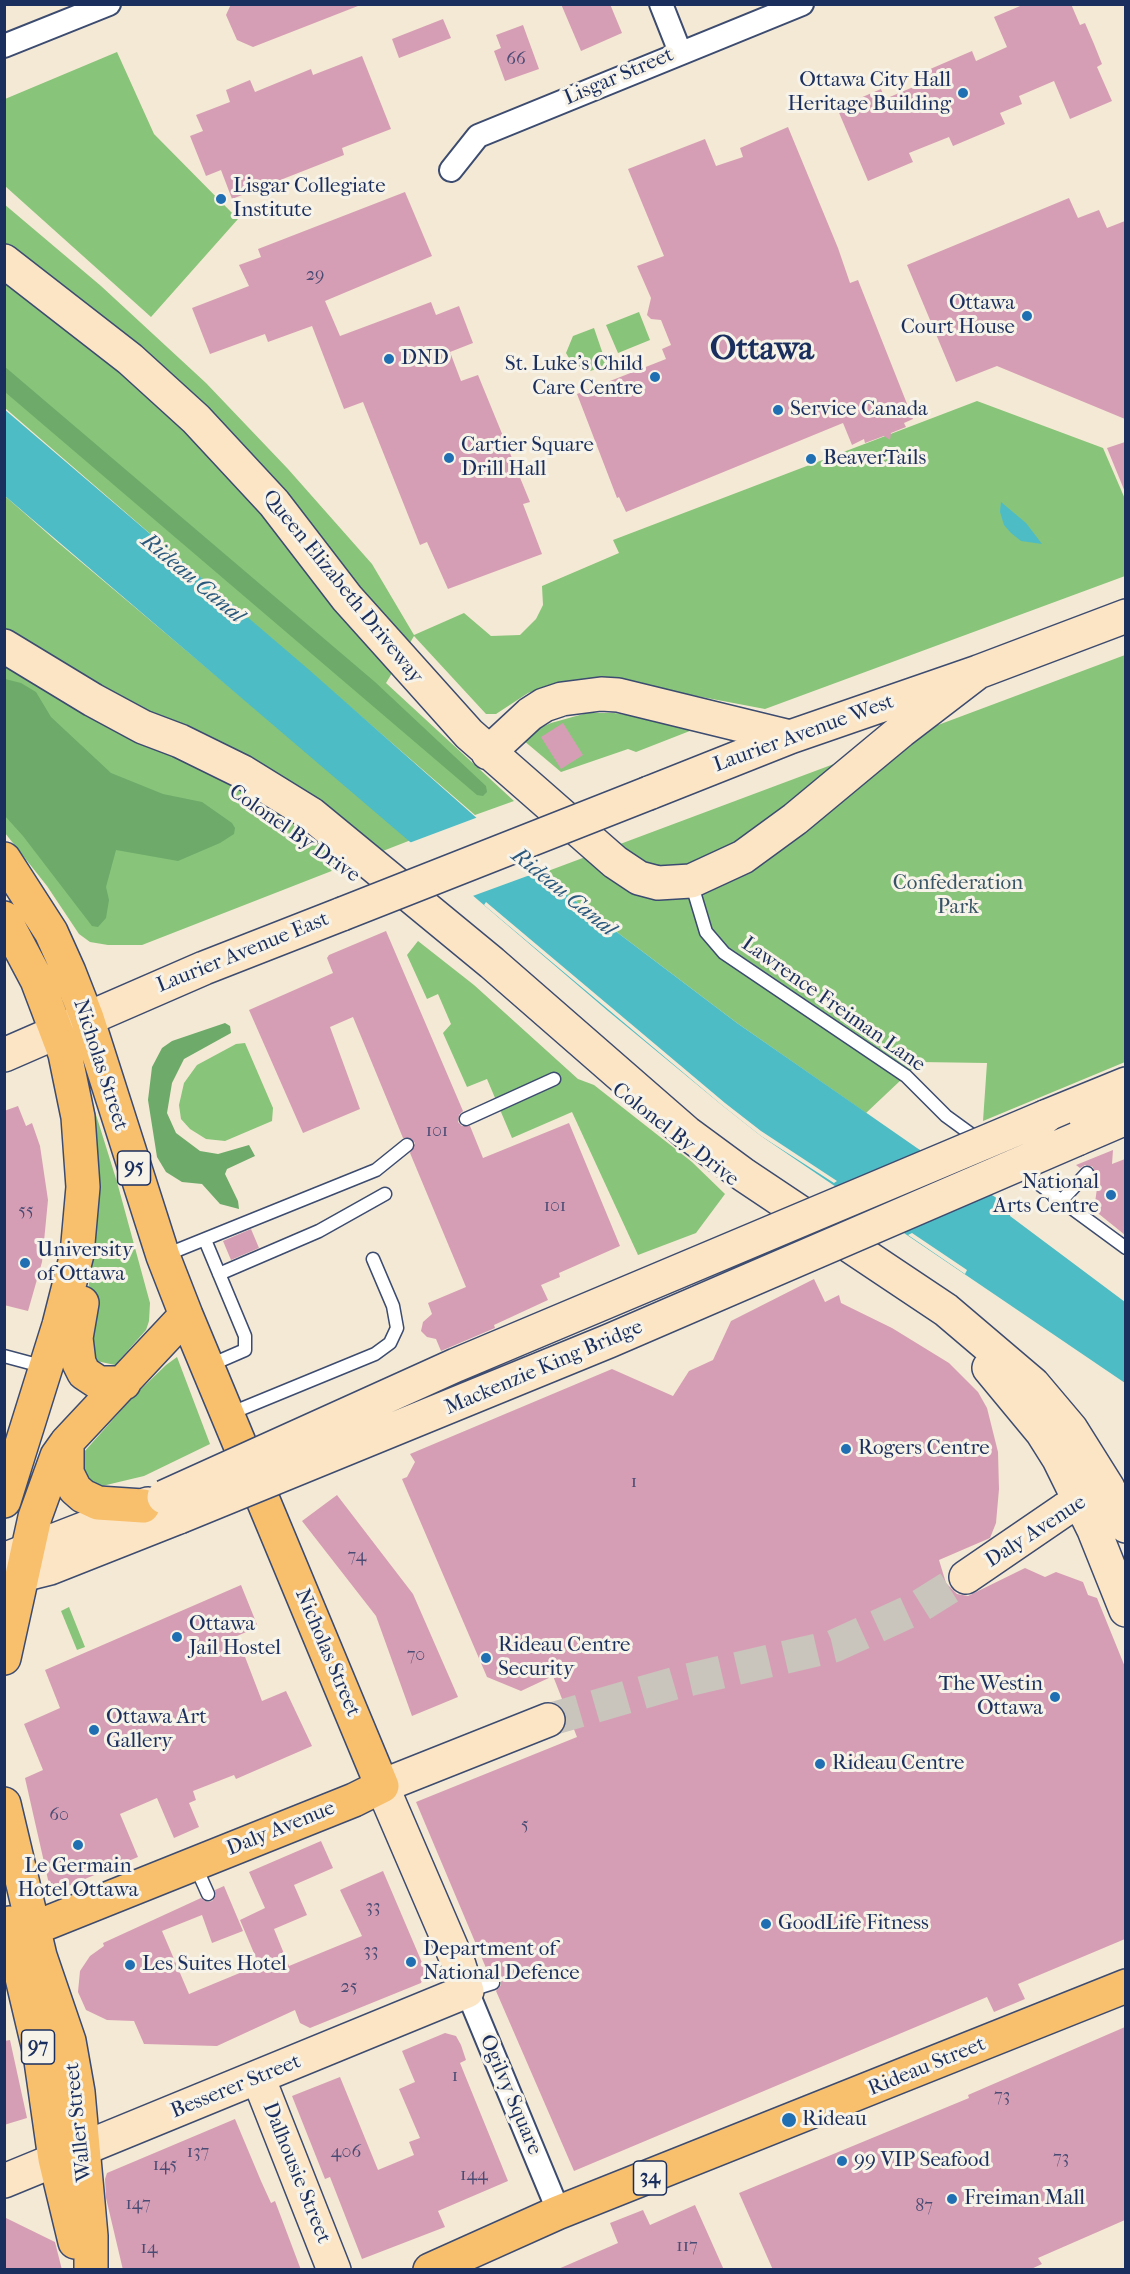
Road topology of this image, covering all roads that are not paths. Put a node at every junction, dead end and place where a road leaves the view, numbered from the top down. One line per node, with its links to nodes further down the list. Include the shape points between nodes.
1 (109, 4): 4 (street)
2 (661, 4): 5 (street)
3 (802, 4): 5 (street, Lisgar Street)
4 (4, 45)
5 (680, 52): 6 (street, Lisgar Street, via 478,136)
6 (451, 170)
7 (4, 261): 12 (main road, Queen Elizabeth Driveway, via 130,359 196,419 274,503 347,598 428,692)
8 (1125, 616): 10 (main road, Laurier Avenue West)
9 (4, 646): 41 (main road, Colonel By Drive, via 143,727 297,831 485,977 677,1141 932,1319 981,1360)
10 (978, 672): 11 (main road, Laurier Avenue West); 15 (main road, via 743,857)
11 (790, 737): 12 (main road, via 601,694 544,705); 13 (main road, Laurier Avenue West, bridge)
12 (488, 753): 15 (main road, Queen Elizabeth Driveway, via 630,873 658,883)
13 (484, 857): 17 (main road, Laurier Avenue East, bridge)
14 (4, 860): 17 (main road, Nicholas Street / 95, via 51,932)
15 (691, 881): 27 (lane, Lawrence Freiman Lane, via 706,932 724,952 906,1076 946,1116)
16 (4, 918): 18 (main road, Nicholas Street, via 30,966)
17 (87, 1018): 18 (main road, Laurier Avenue East); 31 (main road, Nicholas Street / 95)
18 (57, 1031): 19 (main road, Laurier Avenue East); 28 (main road, Nicholas Street, via 72,1083 81,1141)
19 (4, 1055)
20 (554, 1079): 23 (lane)
21 (1125, 1084): 43 (main road, Mackenzie King Bridge, bridge, via 456,1365)
22 (1125, 1118): 43 (main road, Mackenzie King Bridge, bridge, via 621,1336)
23 (466, 1119)
24 (406, 1145): 29 (lane, via 376,1170)
25 (1087, 1173): 27 (lane)
26 (386, 1194): 33 (lane, via 319,1231)
27 (1062, 1200): 30 (lane, Lawrence Freiman Lane)
28 (81, 1233): 37 (main road, Nicholas Street); 38 (main road, via 85,1262 76,1338 79,1363 84,1373 99,1383)
29 (205, 1240): 31 (lane); 33 (lane)
30 (1125, 1248)
31 (163, 1256): 34 (main road, Nicholas Street / 95)
32 (373, 1259): 39 (lane, via 393,1306 397,1328 390,1343 375,1354)
33 (219, 1274): 36 (lane, via 245,1336 245,1350)
34 (186, 1315): 36 (main road, Nicholas Street); 38 (main road)
35 (4, 1356): 37 (lane)
36 (208, 1366): 39 (main road, Nicholas Street)
37 (46, 1368): 42 (main road, Nicholas Street)
38 (124, 1383): 40 (main road)
39 (228, 1414): 50 (main road, Nicholas Street)
40 (67, 1442): 43 (main road, via 67,1473 83,1496 98,1503); 45 (main road, via 53,1465)
41 (1095, 1494): 44 (main road, Colonel By Drive); 46 (main road, Daly Avenue, via 1064,1510); 47 (main road, Colonel By Drive)
42 (4, 1501)
43 (162, 1507): 45 (main road, Mackenzie King Bridge, via 92,1553)
44 (1125, 1526)
45 (12, 1562): 48 (main road)
46 (966, 1577)
47 (1125, 1610)
48 (4, 1658)
49 (549, 1720): 50 (main road, Daly Avenue)
50 (382, 1786): 52 (main road, Daly Avenue); 57 (main road, Nicholas Street, via 454,1954)
51 (4, 1804): 55 (main road, Waller Street / 97)
52 (194, 1863): 53 (lane); 55 (main road, Daly Avenue)
53 (208, 1894)
54 (4, 1903): 55 (main road, Waller Street / 97)
55 (23, 1933): 59 (main road, Waller Street / 97, via 40,2054)
56 (1125, 1986): 64 (main road, Rideau Street / 34, via 557,2214)
57 (480, 1987): 58 (main road, Besserer Street); 61 (street, Ogilvy Square)
58 (258, 2078): 59 (main road, Besserer Street); 63 (main road, Dalhousie Street)
59 (68, 2154): 60 (main road, Besserer Street); 62 (main road, Waller Street / 97, via 72,2234)
60 (4, 2181)
61 (553, 2198)
62 (89, 2270)
63 (334, 2270)
64 (430, 2270)

